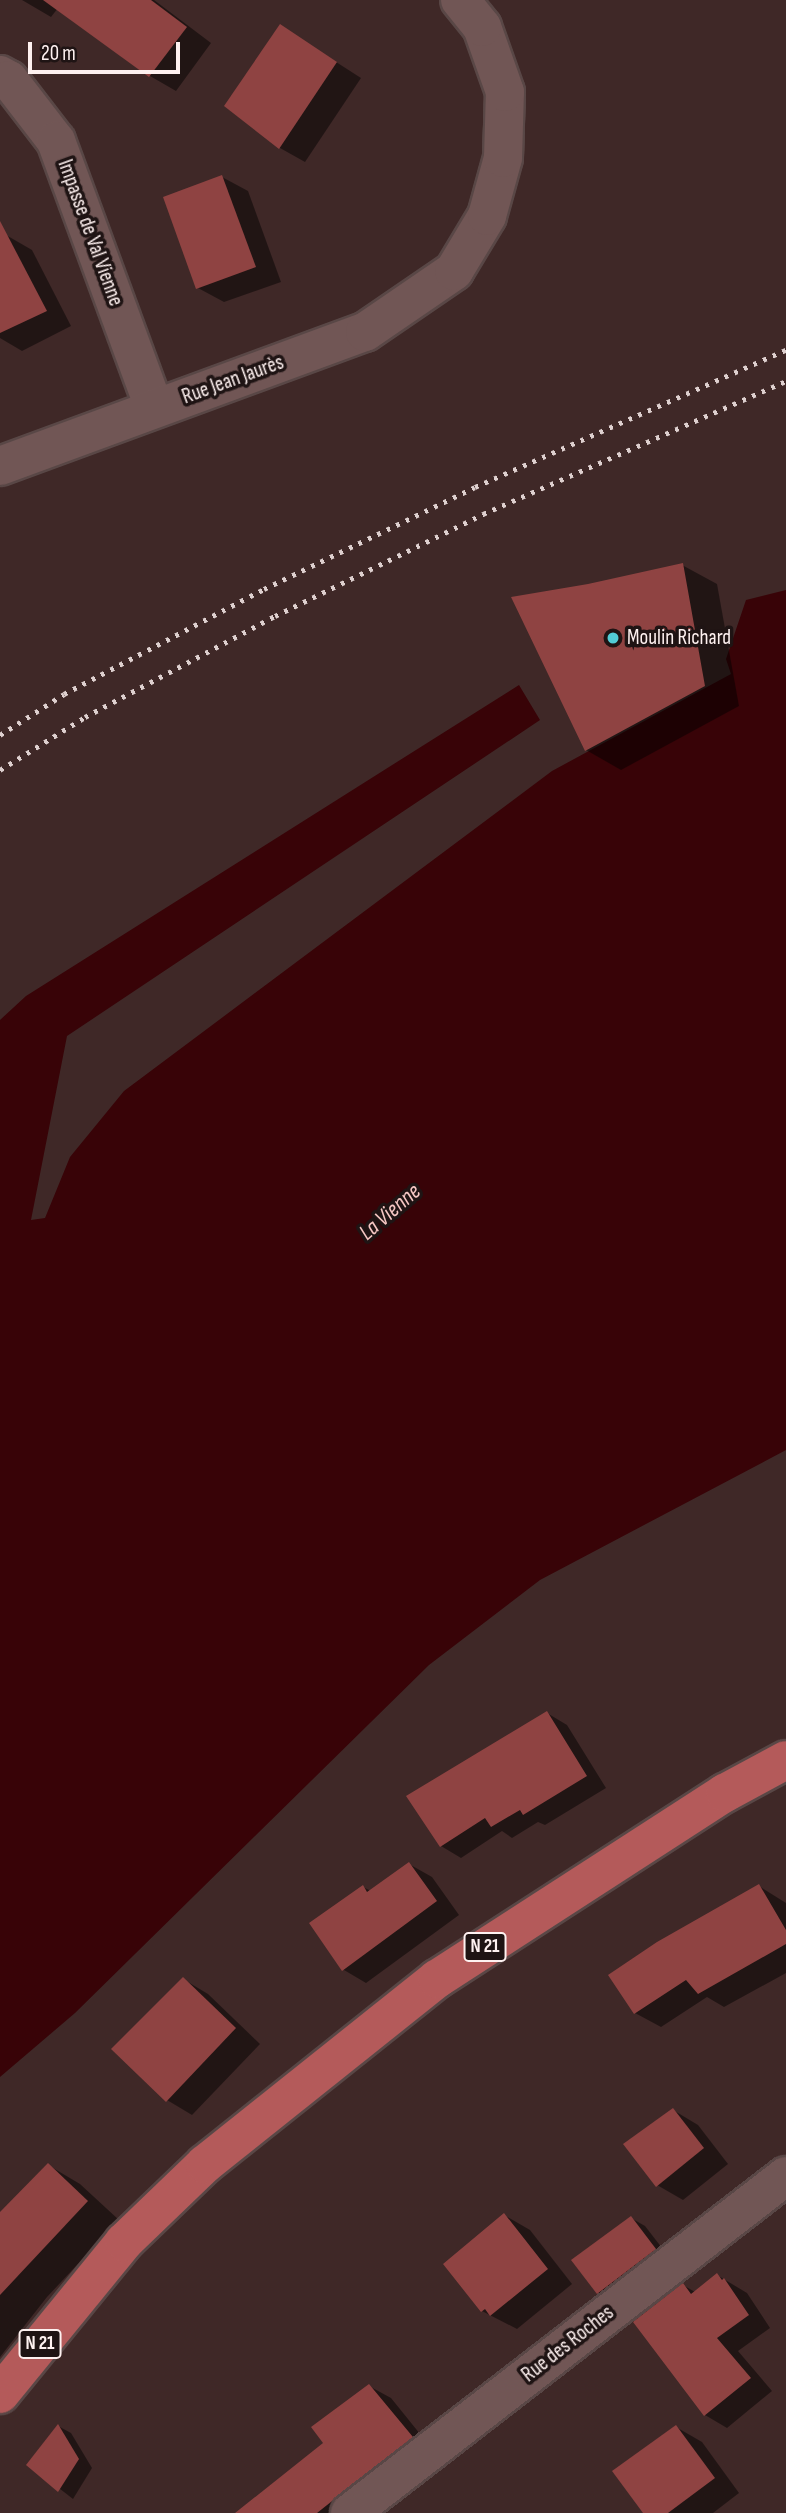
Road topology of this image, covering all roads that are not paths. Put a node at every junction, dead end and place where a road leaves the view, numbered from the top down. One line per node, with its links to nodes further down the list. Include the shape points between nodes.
1 (460, 0): 3 (street, Rue Jean Jaurès, via 482,27 505,92 504,145 487,216 454,271 365,332)
2 (0, 75): 3 (street, Impasse de Val Vienne, via 9,80 56,141)
3 (155, 408): 4 (street, Rue Jean Jaurès)
4 (0, 466)
5 (786, 1760): 7 (main road, N 21, via 725,1793 437,1979 205,2164 124,2242)
6 (786, 2176): 8 (street, Rue des Roches)
7 (0, 2394)
8 (350, 2513)

